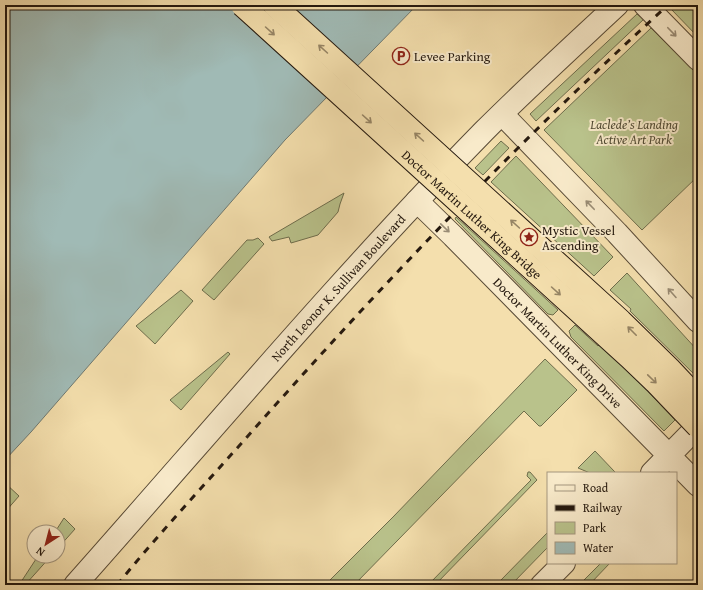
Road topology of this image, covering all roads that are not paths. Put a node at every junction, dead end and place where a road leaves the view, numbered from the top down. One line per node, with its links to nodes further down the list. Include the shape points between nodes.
1 (242, 5): 10 (main road, Doctor Martin Luther King Bridge, one-way to 10, bridge, via 611,341)
2 (274, 5): 9 (main road, Doctor Martin Luther King Bridge, one-way to 2, bridge, via 621,320)
3 (617, 5): 6 (street, North Leonor K. Sullivan Boulevard)
4 (645, 5): 5 (street, one-way to 5)
5 (698, 59)
6 (502, 114): 7 (street, North Leonor K. Sullivan Boulevard); 8 (street, one-way to 6)
7 (417, 201): 11 (street, Doctor Martin Luther King Drive, one-way to 11); 15 (street, North Leonor K. Sullivan Boulevard)
8 (698, 321)
9 (698, 399)
10 (698, 427): 11 (street)
11 (669, 455): 12 (street); 13 (street, Doctor Martin Luther King Drive)
12 (653, 472)
13 (698, 484)
14 (563, 564): 16 (street)
15 (75, 585)
16 (542, 585)

